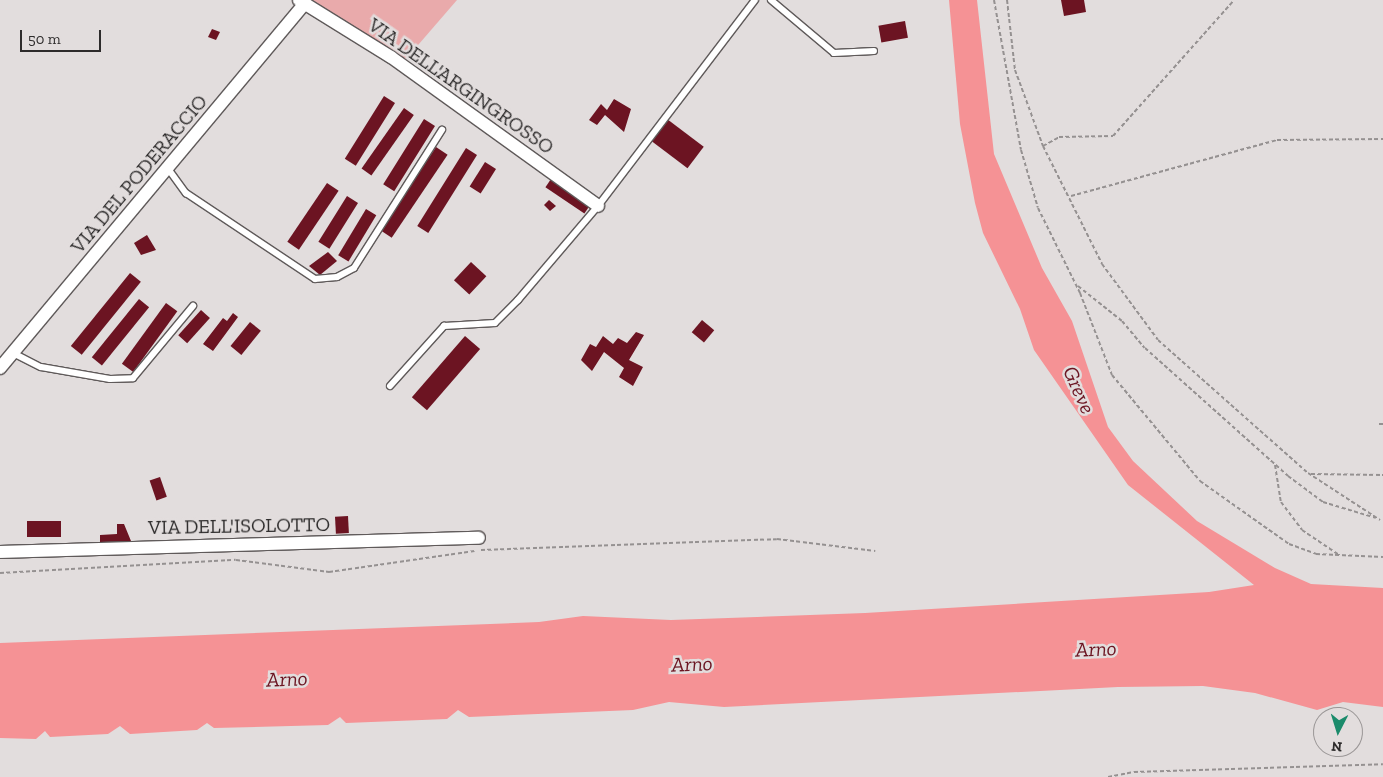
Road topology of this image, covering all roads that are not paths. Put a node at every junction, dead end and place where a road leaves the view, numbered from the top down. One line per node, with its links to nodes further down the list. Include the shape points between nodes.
1 (755, 0): 7 (lane)
2 (771, 0): 4 (lane, via 834,53)
3 (302, 2): 6 (street, VIA DEL PODERACCIO); 7 (street, VIA DELL'ARGINGROSSO, via 391,56)
4 (874, 51)
5 (442, 130): 6 (lane, via 354,268 337,278 315,279 186,193)
6 (169, 170): 9 (street, VIA DEL PODERACCIO)
7 (598, 206): 11 (lane, via 495,323 444,326)
8 (194, 306): 9 (lane, via 133,378 110,379 41,367)
9 (13, 352): 10 (street, VIA DEL PODERACCIO)
10 (0, 368)
11 (390, 386)
12 (479, 538): 13 (street, VIA DELL'ISOLOTTO)
13 (0, 552)

